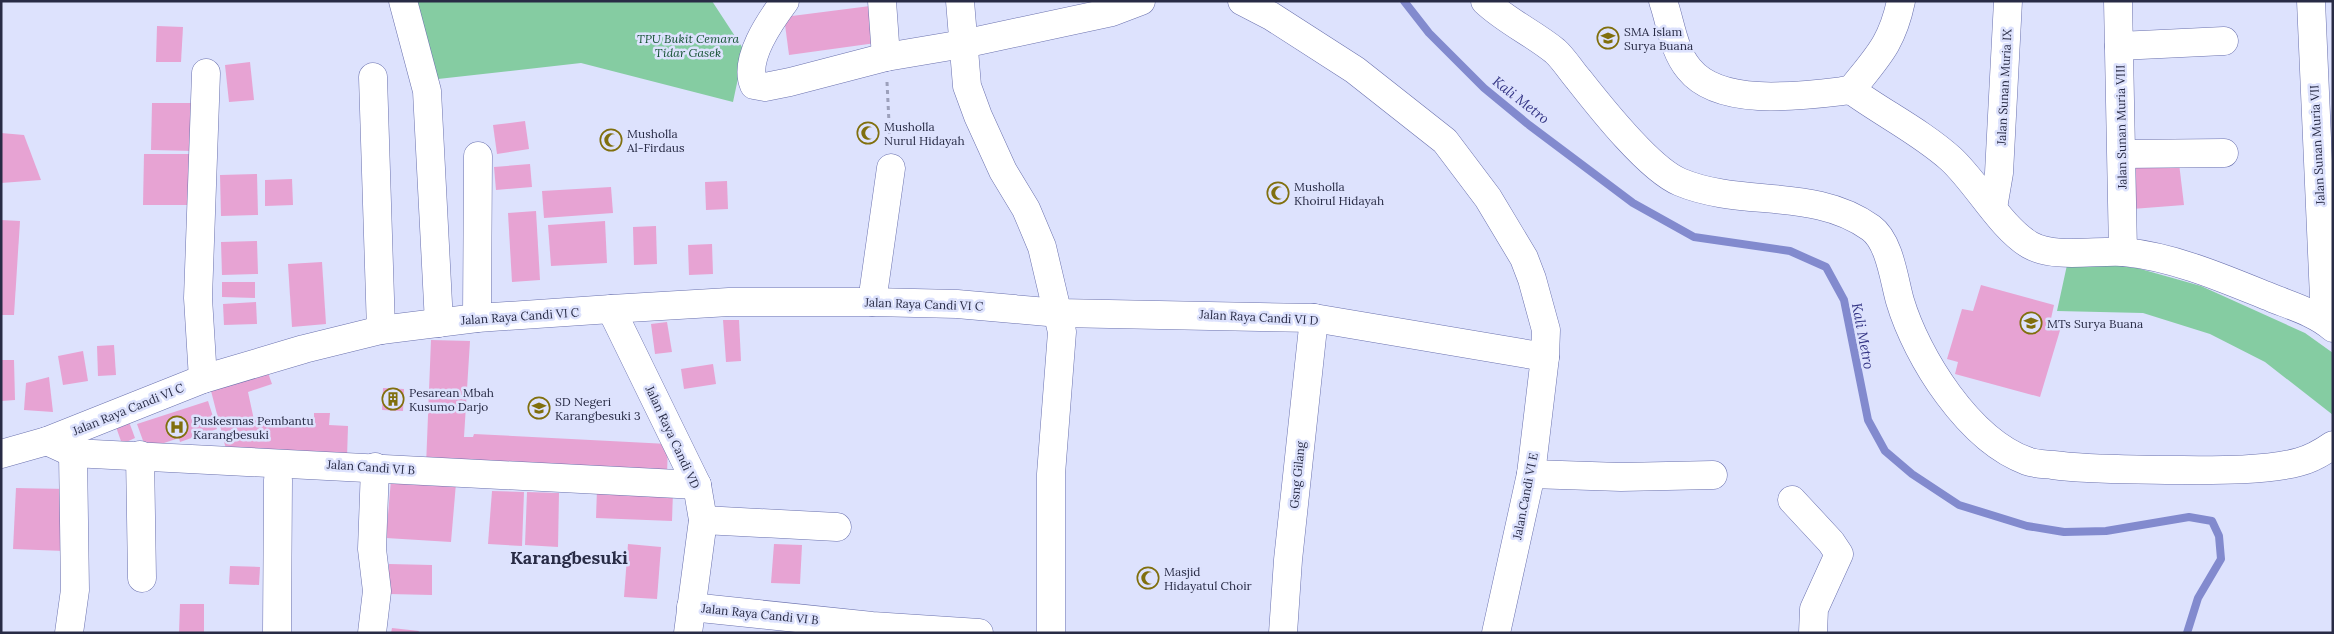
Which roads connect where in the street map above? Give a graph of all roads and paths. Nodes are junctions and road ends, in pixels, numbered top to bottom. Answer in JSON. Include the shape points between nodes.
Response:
{"nodes":[{"id":1,"x":403,"y":1,"type":"edge"},
{"id":2,"x":785,"y":1,"type":"edge"},
{"id":3,"x":882,"y":1,"type":"edge"},
{"id":4,"x":960,"y":1,"type":"edge"},
{"id":5,"x":1141,"y":1,"type":"edge"},
{"id":6,"x":1242,"y":1,"type":"edge"},
{"id":7,"x":1485,"y":1,"type":"edge"},
{"id":8,"x":1663,"y":1,"type":"edge"},
{"id":9,"x":1901,"y":1,"type":"edge"},
{"id":10,"x":2008,"y":1,"type":"edge"},
{"id":11,"x":2118,"y":1,"type":"edge"},
{"id":12,"x":2311,"y":1,"type":"edge"},
{"id":13,"x":2224,"y":41,"type":"dead end"},
{"id":14,"x":963,"y":44,"type":"junction"},
{"id":15,"x":2119,"y":46,"type":"junction"},
{"id":16,"x":886,"y":57,"type":"junction"},
{"id":17,"x":206,"y":73,"type":"dead end"},
{"id":18,"x":373,"y":77,"type":"dead end"},
{"id":19,"x":1852,"y":90,"type":"junction"},
{"id":20,"x":2224,"y":153,"type":"dead end"},
{"id":21,"x":2122,"y":154,"type":"junction"},
{"id":22,"x":478,"y":156,"type":"dead end"},
{"id":23,"x":891,"y":168,"type":"joint"},
{"id":24,"x":1993,"y":208,"type":"junction"},
{"id":25,"x":2123,"y":252,"type":"junction"},
{"id":26,"x":872,"y":302,"type":"junction"},
{"id":27,"x":612,"y":309,"type":"junction"},
{"id":28,"x":1059,"y":313,"type":"junction"},
{"id":29,"x":477,"y":318,"type":"junction"},
{"id":30,"x":1314,"y":318,"type":"junction"},
{"id":31,"x":439,"y":323,"type":"junction"},
{"id":32,"x":2329,"y":324,"type":"edge"},
{"id":33,"x":381,"y":330,"type":"junction"},
{"id":34,"x":1545,"y":357,"type":"junction"},
{"id":35,"x":203,"y":379,"type":"junction"},
{"id":36,"x":47,"y":441,"type":"junction"},
{"id":37,"x":2333,"y":445,"type":"edge"},
{"id":38,"x":73,"y":452,"type":"junction"},
{"id":39,"x":1,"y":454,"type":"edge"},
{"id":40,"x":140,"y":455,"type":"junction"},
{"id":41,"x":375,"y":467,"type":"junction"},
{"id":42,"x":1531,"y":474,"type":"junction"},
{"id":43,"x":1713,"y":475,"type":"dead end"},
{"id":44,"x":278,"y":480,"type":"dead end"},
{"id":45,"x":697,"y":485,"type":"junction"},
{"id":46,"x":1792,"y":500,"type":"dead end"},
{"id":47,"x":704,"y":520,"type":"junction"},
{"id":48,"x":837,"y":527,"type":"dead end"},
{"id":49,"x":142,"y":578,"type":"dead end"},
{"id":50,"x":689,"y":620,"type":"edge"},
{"id":51,"x":851,"y":628,"type":"edge"},
{"id":52,"x":69,"y":633,"type":"edge"},
{"id":53,"x":277,"y":633,"type":"edge"},
{"id":54,"x":372,"y":633,"type":"edge"},
{"id":55,"x":979,"y":633,"type":"edge"},
{"id":56,"x":1050,"y":633,"type":"edge"},
{"id":57,"x":1283,"y":633,"type":"edge"},
{"id":58,"x":1496,"y":633,"type":"edge"},
{"id":59,"x":1813,"y":633,"type":"edge"}],
"edges":[{"from":1,"to":31,"type":"street","via":[[427,91]]},
{"from":2,"to":16,"type":"street","via":[[766,28],[752,65],[754,85],[765,87],[790,82]]},
{"from":3,"to":16,"type":"street"},
{"from":4,"to":14,"type":"street"},
{"from":5,"to":14,"type":"street","via":[[1112,12]]},
{"from":6,"to":34,"type":"street","name":"Jalan.Candi VI E","via":[[1355,70],[1445,141],[1488,198],[1524,258],[1541,306],[1546,330]]},
{"from":7,"to":37,"type":"street","via":[[1557,52],[1635,146],[1657,168],[1678,182],[1716,194],[1814,203],[1848,213],[1874,230],[1891,261],[1914,341],[1939,380],[1964,413],[1995,444],[2027,461],[2079,469],[2205,470],[2301,462]]},
{"from":8,"to":19,"type":"street","via":[[1680,54],[1690,70],[1719,90],[1800,96]]},
{"from":9,"to":19,"type":"street","via":[[1886,47]]},
{"from":10,"to":24,"type":"street","name":"Jalan Sunan Muria IX","via":[[1999,173]]},
{"from":11,"to":15,"type":"street","name":"Jalan Sunan Muria VIII"},
{"from":12,"to":32,"type":"street","name":"Jalan Sunan Muria VII","via":[[2324,288]]},
{"from":13,"to":15,"type":"street"},
{"from":14,"to":16,"type":"street"},
{"from":14,"to":28,"type":"street","via":[[967,86],[1003,171],[1026,209],[1042,247]]},
{"from":15,"to":21,"type":"street","name":"Jalan Sunan Muria VIII"},
{"from":16,"to":23,"type":"path"},
{"from":17,"to":35,"type":"street","via":[[198,298]]},
{"from":18,"to":33,"type":"street"},
{"from":19,"to":24,"type":"street","via":[[1946,155]]},
{"from":20,"to":21,"type":"street"},
{"from":21,"to":25,"type":"street","name":"Jalan Sunan Muria VIII"},
{"from":22,"to":29,"type":"street"},
{"from":23,"to":26,"type":"street"},
{"from":24,"to":25,"type":"street","via":[[2031,246],[2053,251]]},
{"from":25,"to":32,"type":"street","via":[[2150,256],[2218,276]]},
{"from":26,"to":27,"type":"street","name":"Jalan Raya Candi VI C","via":[[729,302]]},
{"from":26,"to":28,"type":"street","name":"Jalan Raya Candi VI C","via":[[957,304]]},
{"from":27,"to":29,"type":"street","name":"Jalan Raya Candi VI C"},
{"from":27,"to":45,"type":"street","name":"Jalan Raya Candi VD"},
{"from":28,"to":30,"type":"street","name":"Jalan Raya Candi VI D"},
{"from":28,"to":56,"type":"street","via":[[1062,332],[1051,474]]},
{"from":29,"to":31,"type":"street","name":"Jalan Raya Candi VI C"},
{"from":30,"to":34,"type":"street","name":"Jalan Raya Candi VI D"},
{"from":30,"to":57,"type":"street","name":"Gsng Gilang"},
{"from":31,"to":33,"type":"street","name":"Jalan Raya Candi VI C"},
{"from":33,"to":35,"type":"street","name":"Jalan Raya Candi VI C"},
{"from":34,"to":42,"type":"street","name":"Jalan.Candi VI E"},
{"from":35,"to":36,"type":"street","name":"Jalan Raya Candi VI C"},
{"from":36,"to":38,"type":"street","name":"Jalan Candi VI B"},
{"from":36,"to":39,"type":"street","name":"Jalan Raya Candi VI C"},
{"from":38,"to":40,"type":"street","name":"Jalan Candi VI B"},
{"from":38,"to":52,"type":"street","via":[[75,590]]},
{"from":40,"to":41,"type":"street","name":"Jalan Candi VI B"},
{"from":40,"to":49,"type":"street"},
{"from":41,"to":45,"type":"street","name":"Jalan Candi VI B"},
{"from":41,"to":54,"type":"street","via":[[372,549],[377,591]]},
{"from":42,"to":43,"type":"street","via":[[1621,477]]},
{"from":42,"to":58,"type":"street","name":"Jalan.Candi VI E"},
{"from":44,"to":53,"type":"street"},
{"from":45,"to":47,"type":"street","name":"Jalan Raya Candi VD"},
{"from":46,"to":59,"type":"street","via":[[1839,554],[1814,609]]},
{"from":47,"to":48,"type":"street"},
{"from":47,"to":50,"type":"street","name":"Jalan Raya Candi VD"},
{"from":50,"to":51,"type":"street","name":"Jalan Raya Candi VI B"},
{"from":51,"to":55,"type":"street","name":"Jalan Raya Candi VI B"}]}
